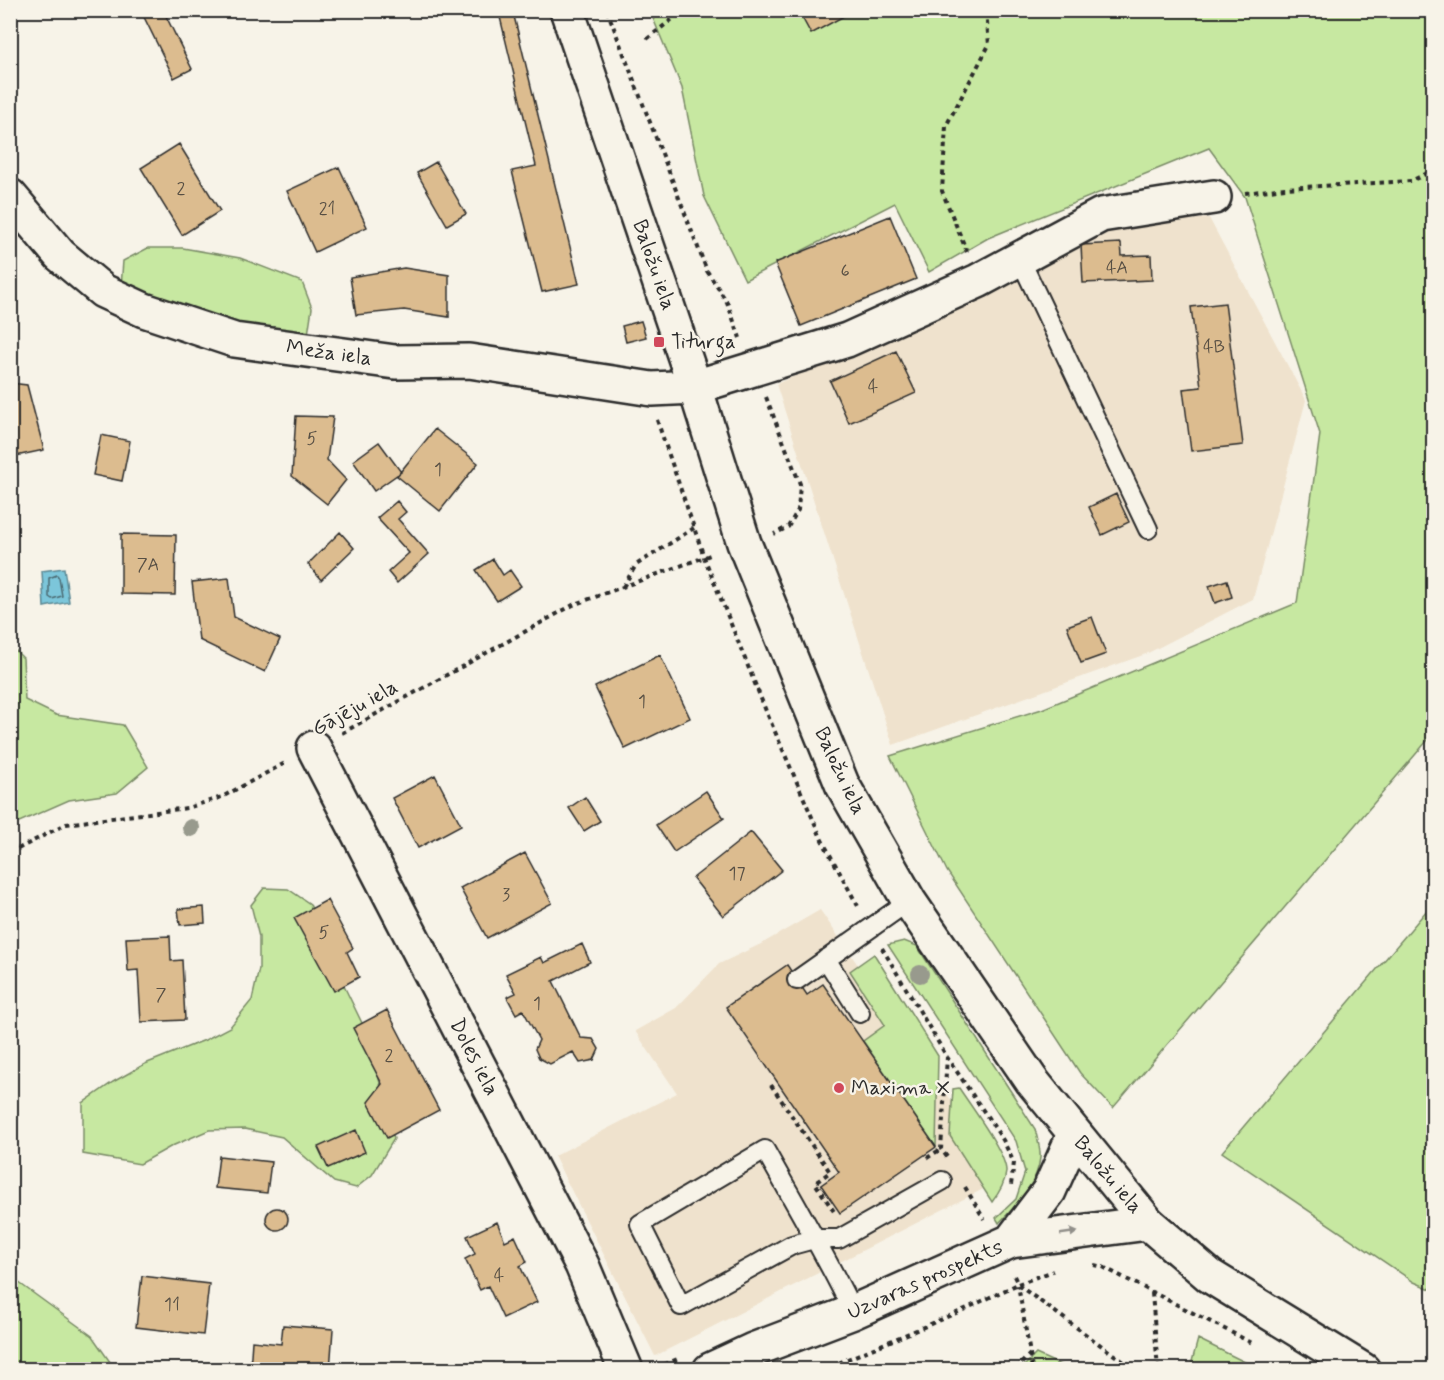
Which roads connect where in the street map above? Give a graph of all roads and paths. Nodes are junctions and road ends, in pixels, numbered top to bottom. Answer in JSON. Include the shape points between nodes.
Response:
{"nodes":[{"id":1,"x":567,"y":10,"type":"edge"},
{"id":2,"x":607,"y":10,"type":"edge"},
{"id":3,"x":684,"y":10,"type":"edge"},
{"id":4,"x":986,"y":10,"type":"edge"},
{"id":5,"x":648,"y":39,"type":"dead end"},
{"id":6,"x":1434,"y":170,"type":"edge"},
{"id":7,"x":10,"y":196,"type":"edge"},
{"id":8,"x":1214,"y":197,"type":"joint"},
{"id":9,"x":1020,"y":259,"type":"junction"},
{"id":10,"x":978,"y":281,"type":"junction"},
{"id":11,"x":754,"y":370,"type":"junction"},
{"id":12,"x":695,"y":387,"type":"junction"},
{"id":13,"x":694,"y":527,"type":"dead end"},
{"id":14,"x":1148,"y":529,"type":"dead end"},
{"id":15,"x":744,"y":543,"type":"junction"},
{"id":16,"x":704,"y":557,"type":"dead end"},
{"id":17,"x":623,"y":588,"type":"junction"},
{"id":18,"x":314,"y":748,"type":"junction"},
{"id":19,"x":10,"y":853,"type":"edge"},
{"id":20,"x":909,"y":902,"type":"junction"},
{"id":21,"x":826,"y":959,"type":"junction"},
{"id":22,"x":797,"y":980,"type":"dead end"},
{"id":23,"x":860,"y":1013,"type":"dead end"},
{"id":24,"x":947,"y":1057,"type":"dead end"},
{"id":25,"x":771,"y":1085,"type":"dead end"},
{"id":26,"x":1074,"y":1135,"type":"junction"},
{"id":27,"x":941,"y":1149,"type":"junction"},
{"id":28,"x":922,"y":1161,"type":"dead end"},
{"id":29,"x":952,"y":1165,"type":"dead end"},
{"id":30,"x":942,"y":1181,"type":"dead end"},
{"id":31,"x":963,"y":1183,"type":"dead end"},
{"id":32,"x":839,"y":1218,"type":"dead end"},
{"id":33,"x":1148,"y":1223,"type":"junction"},
{"id":34,"x":814,"y":1239,"type":"junction"},
{"id":35,"x":1006,"y":1244,"type":"junction"},
{"id":36,"x":1087,"y":1263,"type":"dead end"},
{"id":37,"x":1058,"y":1269,"type":"dead end"},
{"id":38,"x":1018,"y":1284,"type":"junction"},
{"id":39,"x":1152,"y":1293,"type":"junction"},
{"id":40,"x":853,"y":1312,"type":"junction"},
{"id":41,"x":1262,"y":1348,"type":"dead end"},
{"id":42,"x":1030,"y":1354,"type":"junction"},
{"id":43,"x":626,"y":1370,"type":"edge"},
{"id":44,"x":710,"y":1370,"type":"edge"},
{"id":45,"x":822,"y":1370,"type":"edge"},
{"id":46,"x":1014,"y":1370,"type":"edge"},
{"id":47,"x":1032,"y":1370,"type":"edge"},
{"id":48,"x":1135,"y":1370,"type":"edge"},
{"id":49,"x":1158,"y":1370,"type":"edge"},
{"id":50,"x":1363,"y":1370,"type":"edge"}],
"edges":[{"from":1,"to":12,"type":"street","name":"Baložu iela"},
{"from":2,"to":11,"type":"path","via":[[707,271],[727,302]]},
{"from":3,"to":5,"type":"path"},
{"from":4,"to":10,"type":"path","via":[[989,45],[946,126],[942,192]]},
{"from":6,"to":8,"type":"path","via":[[1411,181],[1285,188]]},
{"from":7,"to":12,"type":"street","name":"Meža iela","via":[[60,255],[103,291],[144,310],[234,340],[394,362],[469,361],[652,388]]},
{"from":8,"to":9,"type":"street","name":"Meža iela","via":[[1101,215]]},
{"from":9,"to":10,"type":"street","name":"Meža iela"},
{"from":9,"to":14,"type":"lane"},
{"from":10,"to":11,"type":"street","name":"Meža iela","via":[[847,340]]},
{"from":11,"to":12,"type":"street","name":"Meža iela"},
{"from":11,"to":15,"type":"path","via":[[800,484],[799,502],[788,527]]},
{"from":12,"to":15,"type":"street","name":"Baložu iela"},
{"from":13,"to":17,"type":"path","via":[[636,566]]},
{"from":15,"to":20,"type":"street","name":"Baložu iela","via":[[842,784]]},
{"from":16,"to":17,"type":"path","name":"Gājēju iela"},
{"from":17,"to":18,"type":"path","name":"Gājēju iela","via":[[573,605]]},
{"from":18,"to":19,"type":"path","name":"Gājēju iela","via":[[222,797],[187,808],[66,824]]},
{"from":18,"to":43,"type":"street","name":"Doles iela","via":[[582,1265]]},
{"from":20,"to":21,"type":"lane"},
{"from":20,"to":26,"type":"street","name":"Baložu iela","via":[[1032,1082]]},
{"from":21,"to":22,"type":"lane"},
{"from":21,"to":23,"type":"lane"},
{"from":24,"to":27,"type":"path"},
{"from":25,"to":32,"type":"path","via":[[830,1172],[815,1183]]},
{"from":26,"to":33,"type":"street","name":"Baložu iela"},
{"from":26,"to":35,"type":"street","via":[[1049,1191]]},
{"from":27,"to":28,"type":"path"},
{"from":27,"to":29,"type":"path"},
{"from":30,"to":34,"type":"lane","via":[[839,1239]]},
{"from":31,"to":35,"type":"path"},
{"from":35,"to":33,"type":"street","name":"Uzvaras prospekts","one_way":true},
{"from":33,"to":50,"type":"street","name":"Baložu iela","via":[[1210,1276]]},
{"from":34,"to":34,"type":"lane","via":[[765,1150],[640,1224],[681,1306],[792,1245]]},
{"from":34,"to":40,"type":"lane"},
{"from":35,"to":38,"type":"path"},
{"from":35,"to":40,"type":"street","name":"Uzvaras prospekts"},
{"from":36,"to":39,"type":"path","via":[[1104,1267]]},
{"from":37,"to":38,"type":"path"},
{"from":38,"to":42,"type":"path"},
{"from":38,"to":45,"type":"path"},
{"from":38,"to":48,"type":"path"},
{"from":39,"to":41,"type":"path"},
{"from":39,"to":49,"type":"path"},
{"from":40,"to":44,"type":"street","name":"Uzvaras prospekts"},
{"from":42,"to":46,"type":"path"},
{"from":42,"to":47,"type":"path"}]}
